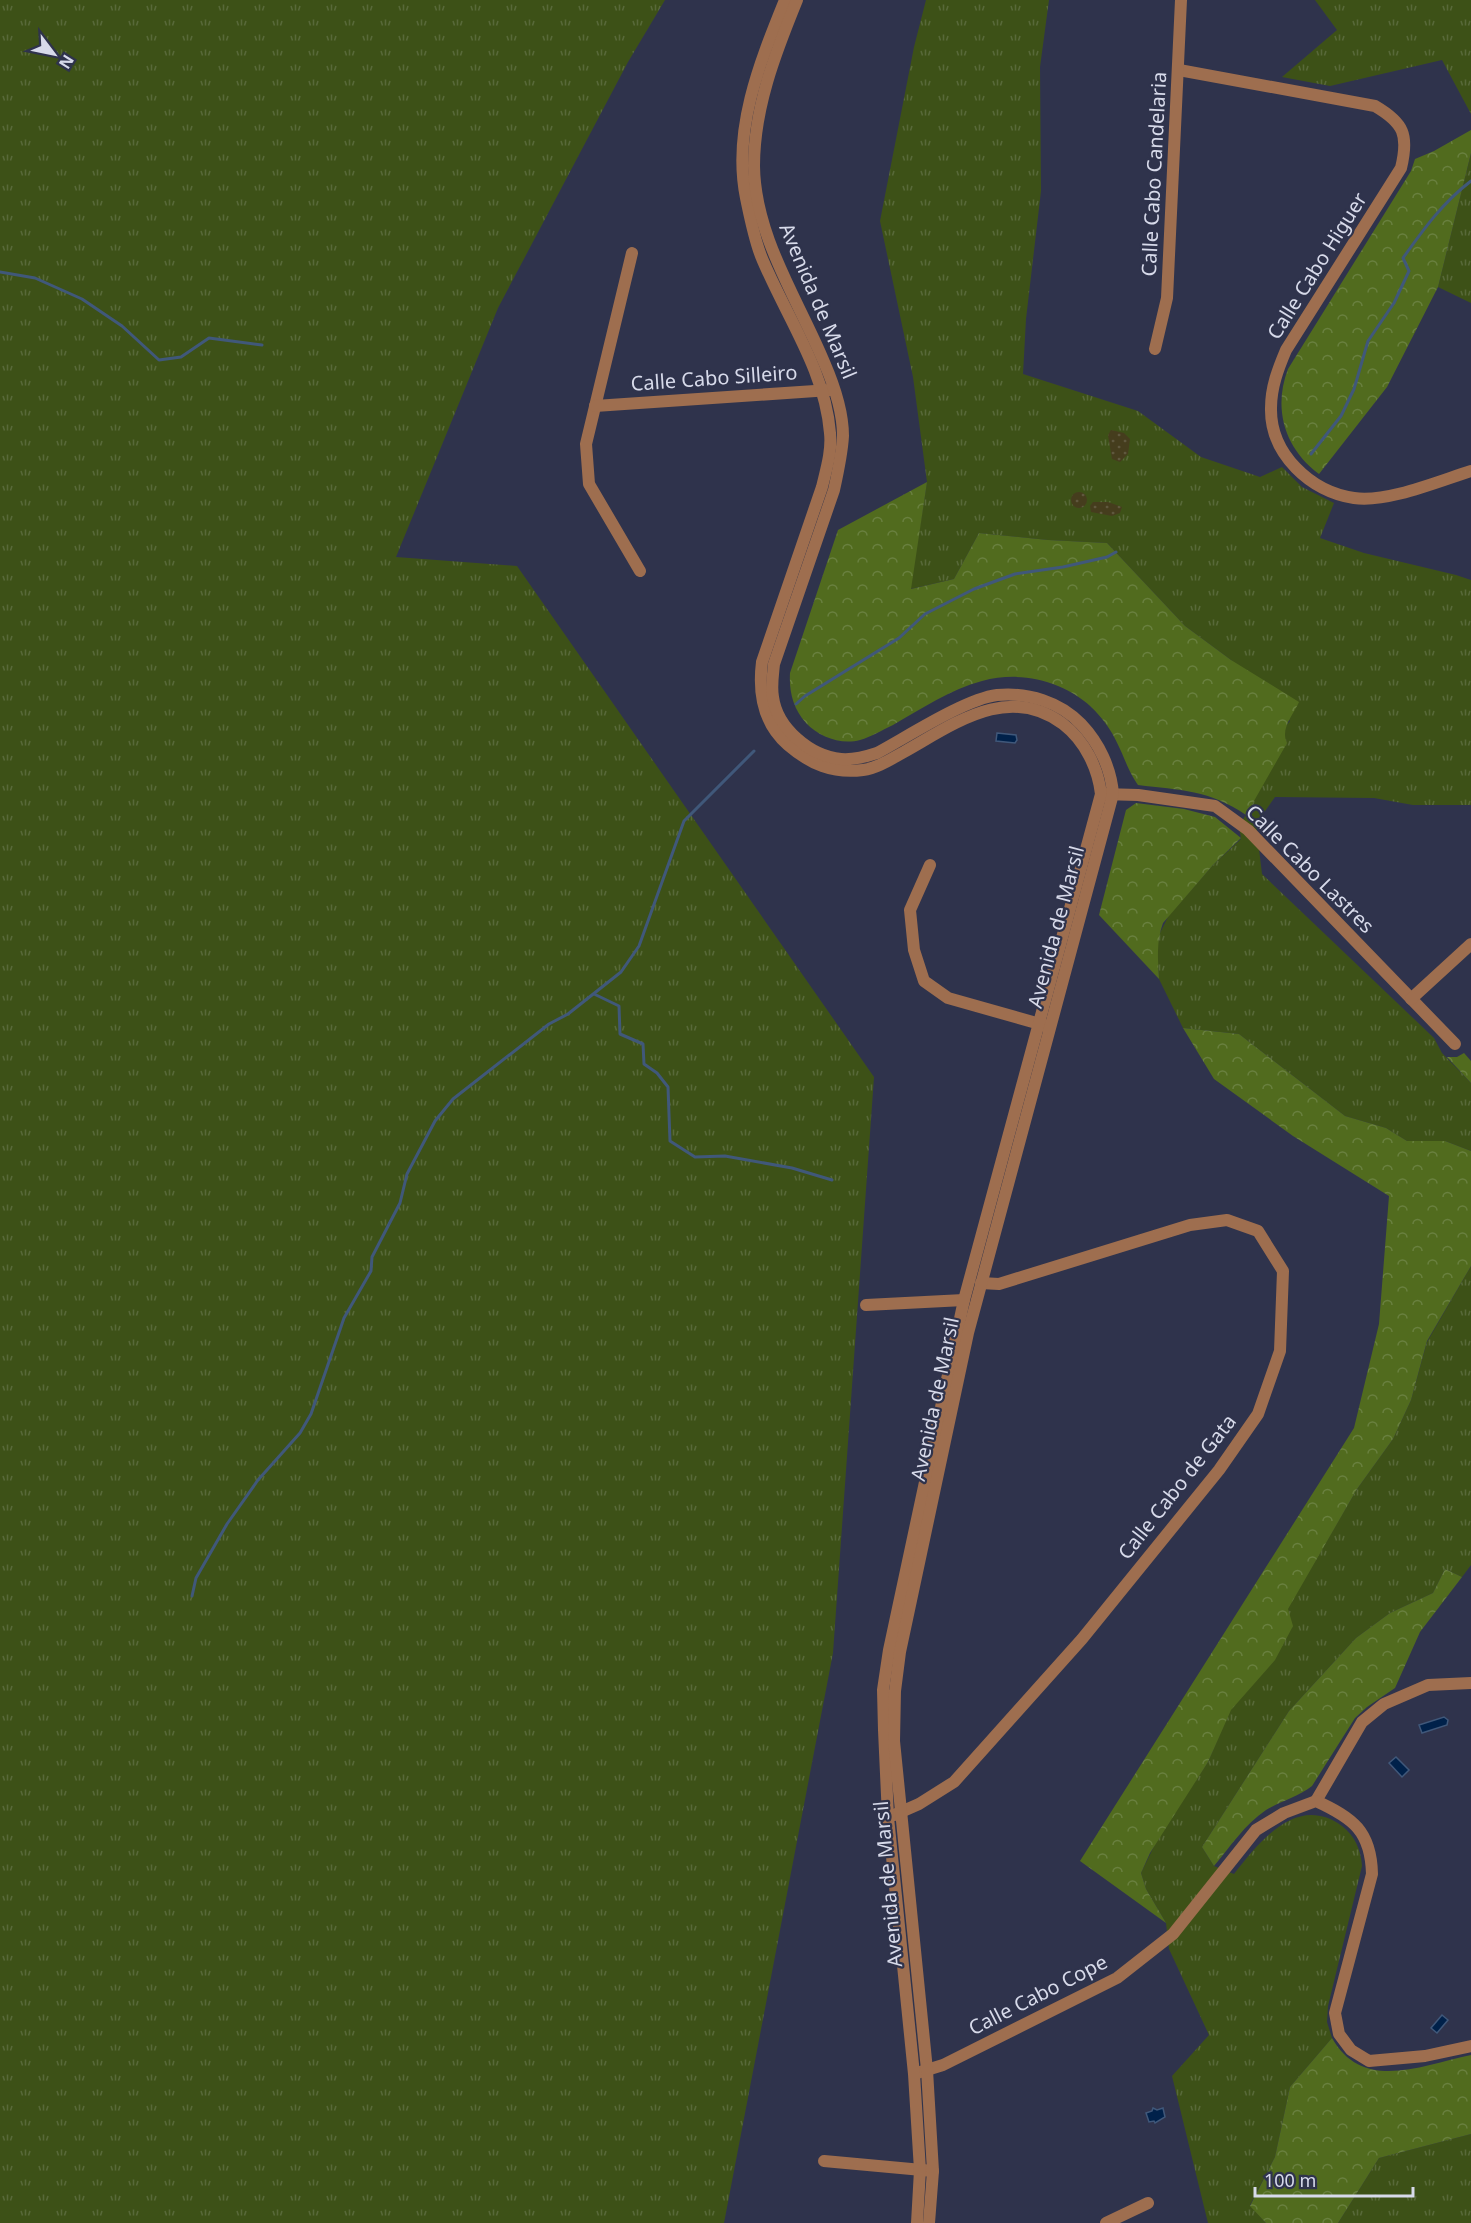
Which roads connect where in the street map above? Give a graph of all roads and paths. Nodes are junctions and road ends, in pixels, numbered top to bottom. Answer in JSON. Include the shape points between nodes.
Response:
{"nodes":[{"id":1,"x":785,"y":0,"type":"edge"},
{"id":2,"x":797,"y":0,"type":"edge"},
{"id":3,"x":1181,"y":0,"type":"edge"},
{"id":4,"x":1179,"y":70,"type":"junction"},
{"id":5,"x":632,"y":253,"type":"dead end"},
{"id":6,"x":1155,"y":349,"type":"dead end"},
{"id":7,"x":829,"y":390,"type":"junction"},
{"id":8,"x":595,"y":406,"type":"junction"},
{"id":9,"x":1471,"y":471,"type":"edge"},
{"id":10,"x":640,"y":571,"type":"dead end"},
{"id":11,"x":1107,"y":794,"type":"junction"},
{"id":12,"x":930,"y":865,"type":"dead end"},
{"id":13,"x":1471,"y":944,"type":"edge"},
{"id":14,"x":1411,"y":999,"type":"junction"},
{"id":15,"x":1043,"y":1025,"type":"junction"},
{"id":16,"x":1455,"y":1044,"type":"dead end"},
{"id":17,"x":981,"y":1283,"type":"junction"},
{"id":18,"x":964,"y":1300,"type":"junction"},
{"id":19,"x":866,"y":1305,"type":"dead end"},
{"id":20,"x":1471,"y":1683,"type":"edge"},
{"id":21,"x":1316,"y":1801,"type":"junction"},
{"id":22,"x":894,"y":1815,"type":"junction"},
{"id":23,"x":1471,"y":2046,"type":"edge"},
{"id":24,"x":927,"y":2070,"type":"junction"},
{"id":25,"x":914,"y":2074,"type":"junction"},
{"id":26,"x":824,"y":2161,"type":"dead end"},
{"id":27,"x":927,"y":2170,"type":"junction"},
{"id":28,"x":1148,"y":2203,"type":"dead end"},
{"id":29,"x":916,"y":2223,"type":"edge"},
{"id":30,"x":929,"y":2223,"type":"edge"},
{"id":31,"x":1106,"y":2223,"type":"edge"}],
"edges":[{"from":1,"to":7,"type":"street","name":"Avenida de Marsil","via":[[749,100],[743,168],[746,196],[761,255]]},
{"from":2,"to":7,"type":"street","name":"Avenida de Marsil","via":[[761,102],[754,167],[772,251],[819,348]]},
{"from":3,"to":4,"type":"street","name":"Calle Cabo Candelaria"},
{"from":4,"to":6,"type":"street","name":"Calle Cabo Candelaria","via":[[1167,298]]},
{"from":4,"to":9,"type":"street","name":"Calle Cabo Higuer","via":[[1375,106],[1393,117],[1403,134],[1401,168],[1286,350],[1274,377],[1270,410],[1288,461],[1328,491],[1355,498],[1382,498]]},
{"from":5,"to":8,"type":"street"},
{"from":7,"to":8,"type":"street","name":"Calle Cabo Silleiro"},
{"from":7,"to":11,"type":"street","name":"Avenida de Marsil","via":[[831,435],[822,487],[762,662],[762,702],[774,729],[808,761],[825,768],[865,770],[971,715],[997,707],[1038,711],[1062,723],[1082,743]]},
{"from":8,"to":10,"type":"street","via":[[586,444],[589,484]]},
{"from":11,"to":14,"type":"street","name":"Calle Cabo Lastres","via":[[1215,806],[1248,830]]},
{"from":11,"to":15,"type":"street","name":"Avenida de Marsil"},
{"from":12,"to":15,"type":"street","via":[[910,910],[914,950],[924,981],[948,998]]},
{"from":13,"to":14,"type":"street"},
{"from":14,"to":16,"type":"street","name":"Calle Cabo Lastres"},
{"from":15,"to":17,"type":"street","name":"Avenida de Marsil"},
{"from":15,"to":18,"type":"street","name":"Avenida de Marsil"},
{"from":17,"to":22,"type":"street","name":"Avenida de Marsil","via":[[900,1652]]},
{"from":17,"to":22,"type":"street","name":"Calle Cabo de Gata","via":[[999,1284],[1190,1225],[1227,1220],[1257,1232],[1283,1271],[1280,1351],[1258,1414],[1219,1470],[1082,1639],[954,1782]]},
{"from":18,"to":19,"type":"street"},
{"from":18,"to":22,"type":"street","name":"Avenida de Marsil","via":[[883,1690]]},
{"from":20,"to":21,"type":"street","via":[[1428,1685],[1384,1704],[1362,1722]]},
{"from":21,"to":23,"type":"street","via":[[1359,1828],[1372,1861],[1372,1874],[1335,2013],[1340,2034],[1351,2050],[1369,2061],[1425,2056]]},
{"from":21,"to":24,"type":"street","name":"Calle Cabo Cope","via":[[1284,1813],[1256,1830],[1173,1934],[1117,1978]]},
{"from":22,"to":24,"type":"street","name":"Avenida de Marsil"},
{"from":22,"to":25,"type":"street","name":"Avenida de Marsil"},
{"from":24,"to":25,"type":"street","name":"Calle Cabo Cope"},
{"from":24,"to":27,"type":"street","name":"Avenida de Marsil"},
{"from":25,"to":27,"type":"street","name":"Avenida de Marsil"},
{"from":26,"to":27,"type":"street"},
{"from":27,"to":29,"type":"street","name":"Avenida de Marsil"},
{"from":27,"to":30,"type":"street","name":"Avenida de Marsil"},
{"from":28,"to":31,"type":"street"}]}
